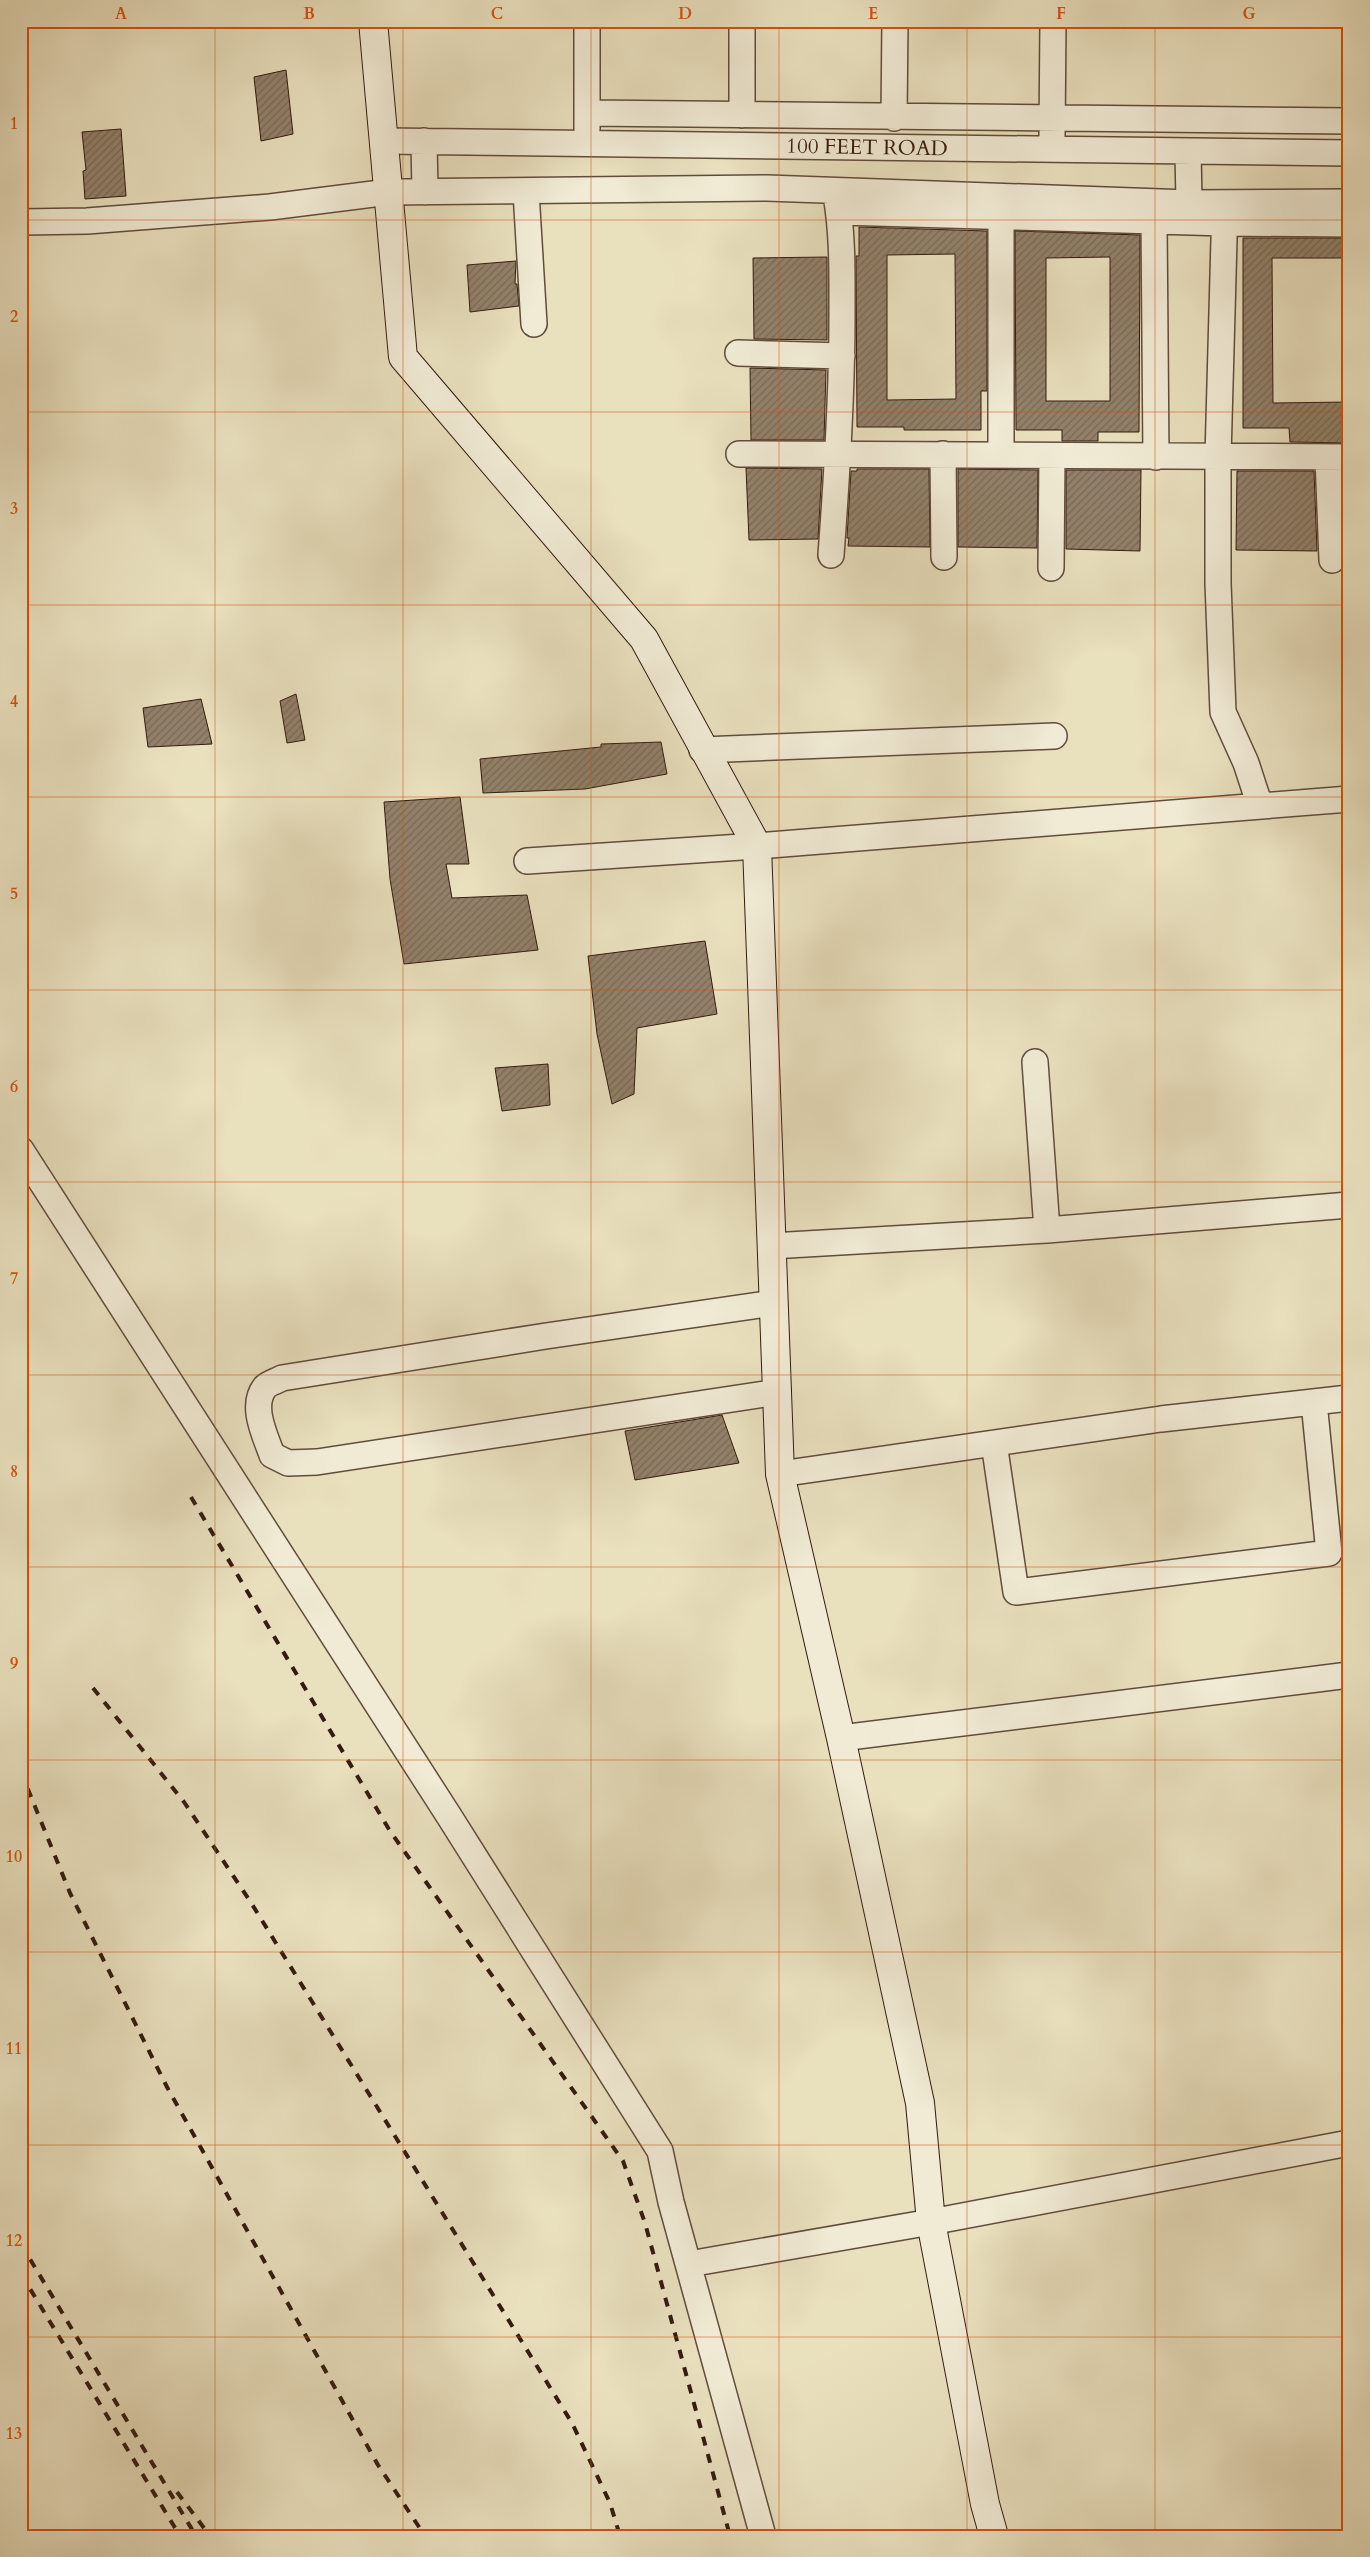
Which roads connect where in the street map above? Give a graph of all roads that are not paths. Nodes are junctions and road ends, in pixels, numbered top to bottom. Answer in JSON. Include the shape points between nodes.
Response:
{"nodes":[{"id":1,"x":373,"y":21,"type":"edge"},
{"id":2,"x":587,"y":21,"type":"edge"},
{"id":3,"x":742,"y":21,"type":"edge"},
{"id":4,"x":895,"y":21,"type":"edge"},
{"id":5,"x":1053,"y":21,"type":"edge"},
{"id":6,"x":587,"y":112,"type":"junction"},
{"id":7,"x":742,"y":115,"type":"junction"},
{"id":8,"x":894,"y":118,"type":"junction"},
{"id":9,"x":1052,"y":119,"type":"junction"},
{"id":10,"x":1349,"y":121,"type":"edge"},
{"id":11,"x":424,"y":140,"type":"junction"},
{"id":12,"x":384,"y":141,"type":"junction"},
{"id":13,"x":586,"y":143,"type":"junction"},
{"id":14,"x":1052,"y":149,"type":"junction"},
{"id":15,"x":1188,"y":151,"type":"junction"},
{"id":16,"x":1349,"y":153,"type":"edge"},
{"id":17,"x":389,"y":192,"type":"junction"},
{"id":18,"x":425,"y":192,"type":"junction"},
{"id":19,"x":526,"y":192,"type":"junction"},
{"id":20,"x":837,"y":201,"type":"junction"},
{"id":21,"x":1349,"y":202,"type":"edge"},
{"id":22,"x":1189,"y":203,"type":"junction"},
{"id":23,"x":1001,"y":205,"type":"junction"},
{"id":24,"x":1150,"y":211,"type":"junction"},
{"id":25,"x":1225,"y":213,"type":"junction"},
{"id":26,"x":21,"y":222,"type":"edge"},
{"id":27,"x":1349,"y":224,"type":"edge"},
{"id":28,"x":534,"y":324,"type":"dead end"},
{"id":29,"x":738,"y":353,"type":"dead end"},
{"id":30,"x":842,"y":356,"type":"junction"},
{"id":31,"x":838,"y":452,"type":"junction"},
{"id":32,"x":739,"y":454,"type":"dead end"},
{"id":33,"x":944,"y":454,"type":"junction"},
{"id":34,"x":1001,"y":455,"type":"junction"},
{"id":35,"x":1052,"y":456,"type":"junction"},
{"id":36,"x":1156,"y":457,"type":"junction"},
{"id":37,"x":1218,"y":457,"type":"junction"},
{"id":38,"x":1339,"y":457,"type":"edge"},
{"id":39,"x":831,"y":555,"type":"dead end"},
{"id":40,"x":944,"y":558,"type":"dead end"},
{"id":41,"x":1332,"y":560,"type":"dead end"},
{"id":42,"x":1050,"y":568,"type":"dead end"},
{"id":43,"x":1054,"y":736,"type":"dead end"},
{"id":44,"x":702,"y":750,"type":"junction"},
{"id":45,"x":1349,"y":799,"type":"edge"},
{"id":46,"x":1260,"y":806,"type":"junction"},
{"id":47,"x":757,"y":846,"type":"junction"},
{"id":48,"x":527,"y":862,"type":"dead end"},
{"id":49,"x":1035,"y":1062,"type":"dead end"},
{"id":50,"x":21,"y":1150,"type":"edge"},
{"id":51,"x":1349,"y":1205,"type":"edge"},
{"id":52,"x":1047,"y":1230,"type":"junction"},
{"id":53,"x":771,"y":1246,"type":"junction"},
{"id":54,"x":774,"y":1303,"type":"junction"},
{"id":55,"x":778,"y":1392,"type":"junction"},
{"id":56,"x":1349,"y":1398,"type":"edge"},
{"id":57,"x":1314,"y":1402,"type":"junction"},
{"id":58,"x":994,"y":1443,"type":"junction"},
{"id":59,"x":780,"y":1474,"type":"junction"},
{"id":60,"x":1349,"y":1675,"type":"edge"},
{"id":61,"x":841,"y":1738,"type":"junction"},
{"id":62,"x":1349,"y":2143,"type":"edge"},
{"id":63,"x":930,"y":2222,"type":"junction"},
{"id":64,"x":688,"y":2264,"type":"junction"},
{"id":65,"x":763,"y":2536,"type":"edge"},
{"id":66,"x":994,"y":2536,"type":"edge"}],
"edges":[{"from":1,"to":12,"type":"street"},
{"from":2,"to":6,"type":"street"},
{"from":3,"to":7,"type":"street"},
{"from":4,"to":8,"type":"street"},
{"from":5,"to":9,"type":"street"},
{"from":6,"to":7,"type":"street"},
{"from":6,"to":13,"type":"street"},
{"from":7,"to":8,"type":"street"},
{"from":8,"to":9,"type":"street"},
{"from":9,"to":10,"type":"street"},
{"from":9,"to":14,"type":"street"},
{"from":11,"to":12,"type":"street","name":"100 FEET ROAD"},
{"from":11,"to":13,"type":"street","name":"100 FEET ROAD"},
{"from":11,"to":18,"type":"street"},
{"from":12,"to":17,"type":"street"},
{"from":13,"to":14,"type":"street","name":"100 FEET ROAD"},
{"from":14,"to":15,"type":"street","name":"100 FEET ROAD"},
{"from":15,"to":16,"type":"street","name":"100 FEET ROAD"},
{"from":15,"to":22,"type":"street"},
{"from":17,"to":18,"type":"street"},
{"from":17,"to":26,"type":"street","via":[[270,207],[87,221]]},
{"from":17,"to":44,"type":"street","via":[[403,358],[644,639]]},
{"from":18,"to":19,"type":"street"},
{"from":19,"to":20,"type":"street","via":[[767,188]]},
{"from":19,"to":28,"type":"street"},
{"from":20,"to":23,"type":"street"},
{"from":20,"to":30,"type":"street"},
{"from":21,"to":25,"type":"street"},
{"from":22,"to":24,"type":"street"},
{"from":22,"to":25,"type":"street"},
{"from":23,"to":24,"type":"street"},
{"from":23,"to":34,"type":"street"},
{"from":24,"to":25,"type":"street"},
{"from":24,"to":36,"type":"street"},
{"from":25,"to":27,"type":"street"},
{"from":25,"to":37,"type":"street"},
{"from":29,"to":30,"type":"street"},
{"from":30,"to":31,"type":"street"},
{"from":31,"to":32,"type":"street"},
{"from":31,"to":33,"type":"street"},
{"from":31,"to":39,"type":"street"},
{"from":33,"to":34,"type":"street"},
{"from":33,"to":40,"type":"street"},
{"from":34,"to":35,"type":"street"},
{"from":35,"to":36,"type":"street"},
{"from":35,"to":42,"type":"street"},
{"from":36,"to":37,"type":"street"},
{"from":37,"to":38,"type":"street"},
{"from":37,"to":46,"type":"street","via":[[1223,712],[1246,763]]},
{"from":38,"to":41,"type":"street"},
{"from":43,"to":44,"type":"street"},
{"from":44,"to":47,"type":"street"},
{"from":45,"to":46,"type":"street"},
{"from":46,"to":47,"type":"street"},
{"from":47,"to":48,"type":"street"},
{"from":47,"to":53,"type":"street"},
{"from":49,"to":52,"type":"street"},
{"from":50,"to":64,"type":"street","via":[[660,2151]]},
{"from":51,"to":52,"type":"street"},
{"from":52,"to":53,"type":"street"},
{"from":53,"to":54,"type":"street"},
{"from":54,"to":55,"type":"street"},
{"from":54,"to":55,"type":"street","via":[[282,1378],[266,1386],[257,1401],[272,1455],[288,1463],[317,1462]]},
{"from":55,"to":59,"type":"street"},
{"from":56,"to":57,"type":"street"},
{"from":57,"to":58,"type":"street","via":[[1161,1419]]},
{"from":57,"to":58,"type":"street","via":[[1329,1553],[1016,1592]]},
{"from":58,"to":59,"type":"street"},
{"from":59,"to":61,"type":"street"},
{"from":60,"to":61,"type":"street"},
{"from":61,"to":63,"type":"street","via":[[920,2103]]},
{"from":62,"to":63,"type":"street"},
{"from":63,"to":64,"type":"street"},
{"from":63,"to":66,"type":"street"},
{"from":64,"to":65,"type":"street"}]}
